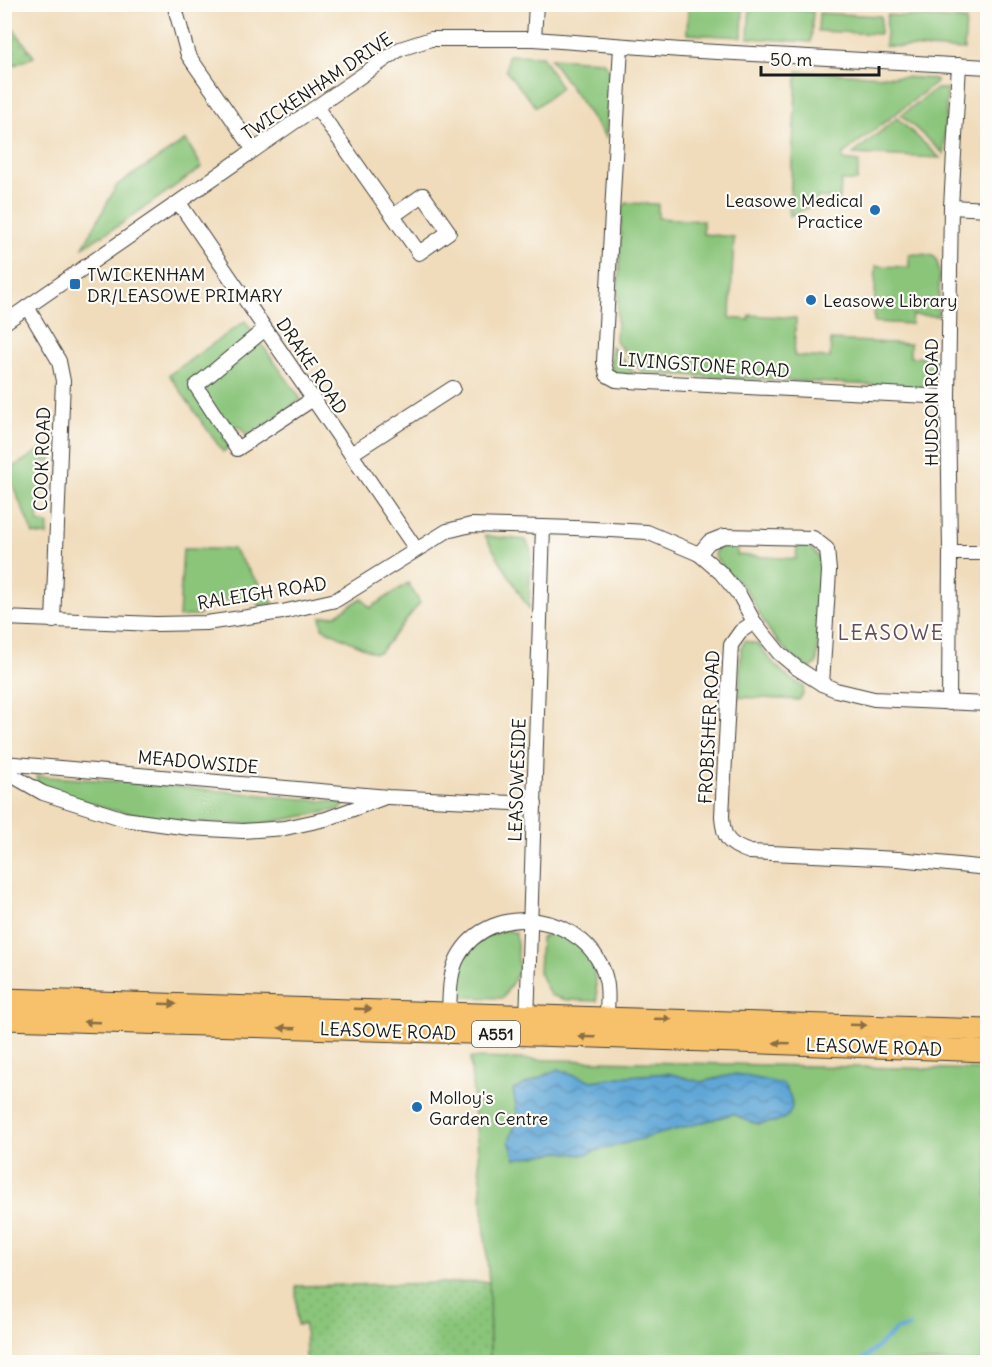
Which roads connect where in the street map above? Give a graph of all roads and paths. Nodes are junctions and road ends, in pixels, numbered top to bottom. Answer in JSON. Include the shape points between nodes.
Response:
{"nodes":[{"id":1,"x":174,"y":4,"type":"edge"},
{"id":2,"x":536,"y":4,"type":"edge"},
{"id":3,"x":534,"y":39,"type":"junction"},
{"id":4,"x":621,"y":46,"type":"junction"},
{"id":5,"x":959,"y":65,"type":"junction"},
{"id":6,"x":987,"y":67,"type":"edge"},
{"id":7,"x":317,"y":108,"type":"junction"},
{"id":8,"x":254,"y":150,"type":"junction"},
{"id":9,"x":179,"y":203,"type":"junction"},
{"id":10,"x":951,"y":207,"type":"junction"},
{"id":11,"x":987,"y":209,"type":"edge"},
{"id":12,"x":393,"y":216,"type":"dead end"},
{"id":13,"x":27,"y":307,"type":"junction"},
{"id":14,"x":4,"y":322,"type":"edge"},
{"id":15,"x":265,"y":329,"type":"junction"},
{"id":16,"x":453,"y":388,"type":"dead end"},
{"id":17,"x":948,"y":397,"type":"junction"},
{"id":18,"x":313,"y":399,"type":"junction"},
{"id":19,"x":351,"y":454,"type":"junction"},
{"id":20,"x":543,"y":527,"type":"junction"},
{"id":21,"x":416,"y":549,"type":"junction"},
{"id":22,"x":950,"y":553,"type":"junction"},
{"id":23,"x":987,"y":553,"type":"edge"},
{"id":24,"x":699,"y":554,"type":"junction"},
{"id":25,"x":4,"y":618,"type":"edge"},
{"id":26,"x":53,"y":621,"type":"junction"},
{"id":27,"x":754,"y":622,"type":"junction"},
{"id":28,"x":822,"y":684,"type":"junction"},
{"id":29,"x":949,"y":703,"type":"junction"},
{"id":30,"x":987,"y":704,"type":"edge"},
{"id":31,"x":4,"y":762,"type":"edge"},
{"id":32,"x":4,"y":771,"type":"edge"},
{"id":33,"x":388,"y":797,"type":"junction"},
{"id":34,"x":535,"y":804,"type":"junction"},
{"id":35,"x":987,"y":868,"type":"edge"},
{"id":36,"x":531,"y":919,"type":"junction"},
{"id":37,"x":4,"y":999,"type":"edge"},
{"id":38,"x":449,"y":1012,"type":"junction"},
{"id":39,"x":607,"y":1017,"type":"junction"},
{"id":40,"x":4,"y":1019,"type":"edge"},
{"id":41,"x":527,"y":1025,"type":"junction"},
{"id":42,"x":987,"y":1030,"type":"edge"},
{"id":43,"x":987,"y":1051,"type":"edge"}],
"edges":[{"from":1,"to":8,"type":"street","via":[[188,55]]},
{"from":2,"to":3,"type":"street"},
{"from":3,"to":4,"type":"street","name":"TWICKENHAM DRIVE"},
{"from":3,"to":7,"type":"street","name":"TWICKENHAM DRIVE","via":[[431,39],[400,49]]},
{"from":4,"to":5,"type":"street","name":"TWICKENHAM DRIVE"},
{"from":4,"to":17,"type":"street","name":"LIVINGSTONE ROAD","via":[[604,353],[607,375],[629,381]]},
{"from":5,"to":6,"type":"street","name":"TWICKENHAM DRIVE"},
{"from":5,"to":10,"type":"street","name":"HUDSON ROAD"},
{"from":7,"to":8,"type":"street","name":"TWICKENHAM DRIVE"},
{"from":7,"to":12,"type":"street"},
{"from":8,"to":9,"type":"street","name":"TWICKENHAM DRIVE"},
{"from":9,"to":13,"type":"street","name":"TWICKENHAM DRIVE"},
{"from":9,"to":15,"type":"street","name":"DRAKE ROAD"},
{"from":10,"to":11,"type":"street"},
{"from":10,"to":17,"type":"street","name":"HUDSON ROAD"},
{"from":13,"to":14,"type":"street","name":"TWICKENHAM DRIVE"},
{"from":13,"to":26,"type":"street","name":"COOK ROAD","via":[[59,361],[63,381]]},
{"from":15,"to":18,"type":"street","name":"DRAKE ROAD"},
{"from":15,"to":18,"type":"street","via":[[196,386],[237,449]]},
{"from":16,"to":19,"type":"street"},
{"from":17,"to":22,"type":"street","name":"HUDSON ROAD"},
{"from":18,"to":19,"type":"street","name":"DRAKE ROAD"},
{"from":19,"to":21,"type":"street","name":"DRAKE ROAD"},
{"from":20,"to":21,"type":"street","name":"RALEIGH ROAD","via":[[471,525],[447,531]]},
{"from":20,"to":24,"type":"street","name":"RALEIGH ROAD","via":[[646,532]]},
{"from":20,"to":34,"type":"street","name":"LEASOWESIDE"},
{"from":21,"to":26,"type":"street","name":"RALEIGH ROAD","via":[[336,600],[282,612],[186,623]]},
{"from":22,"to":23,"type":"street"},
{"from":22,"to":29,"type":"street","name":"HUDSON ROAD"},
{"from":24,"to":27,"type":"street","name":"RALEIGH ROAD","via":[[740,596]]},
{"from":24,"to":28,"type":"street","via":[[709,542],[724,536],[813,538],[827,549]]},
{"from":25,"to":26,"type":"street","name":"RALEIGH ROAD"},
{"from":27,"to":28,"type":"street","via":[[779,652]]},
{"from":27,"to":35,"type":"street","name":"FROBISHER ROAD","via":[[731,645],[723,831],[734,847],[750,852]]},
{"from":28,"to":29,"type":"street","via":[[874,699]]},
{"from":29,"to":30,"type":"street"},
{"from":31,"to":33,"type":"street","name":"MEADOWSIDE"},
{"from":32,"to":33,"type":"street","name":"MEADOWSIDE","via":[[43,793],[124,819],[189,828],[285,828],[326,819]]},
{"from":33,"to":34,"type":"street","name":"MEADOWSIDE"},
{"from":34,"to":36,"type":"street","name":"LEASOWESIDE"},
{"from":36,"to":38,"type":"street","name":"LEASOWE ROAD","via":[[500,922],[466,946],[452,974]]},
{"from":36,"to":39,"type":"street","name":"LEASOWE ROAD","via":[[555,924],[583,940],[606,981]]},
{"from":36,"to":41,"type":"street","name":"LEASOWESIDE"},
{"from":37,"to":38,"type":"main road","name":"LEASOWE ROAD","number":"A551","one_way":true},
{"from":38,"to":41,"type":"main road","name":"LEASOWE ROAD","number":"A551"},
{"from":39,"to":41,"type":"main road","name":"LEASOWE ROAD","number":"A551"},
{"from":39,"to":42,"type":"main road","name":"LEASOWE ROAD","number":"A551","one_way":true},
{"from":41,"to":40,"type":"main road","name":"LEASOWE ROAD","number":"A551","one_way":true},
{"from":43,"to":41,"type":"main road","name":"LEASOWE ROAD","number":"A551","one_way":true}]}
